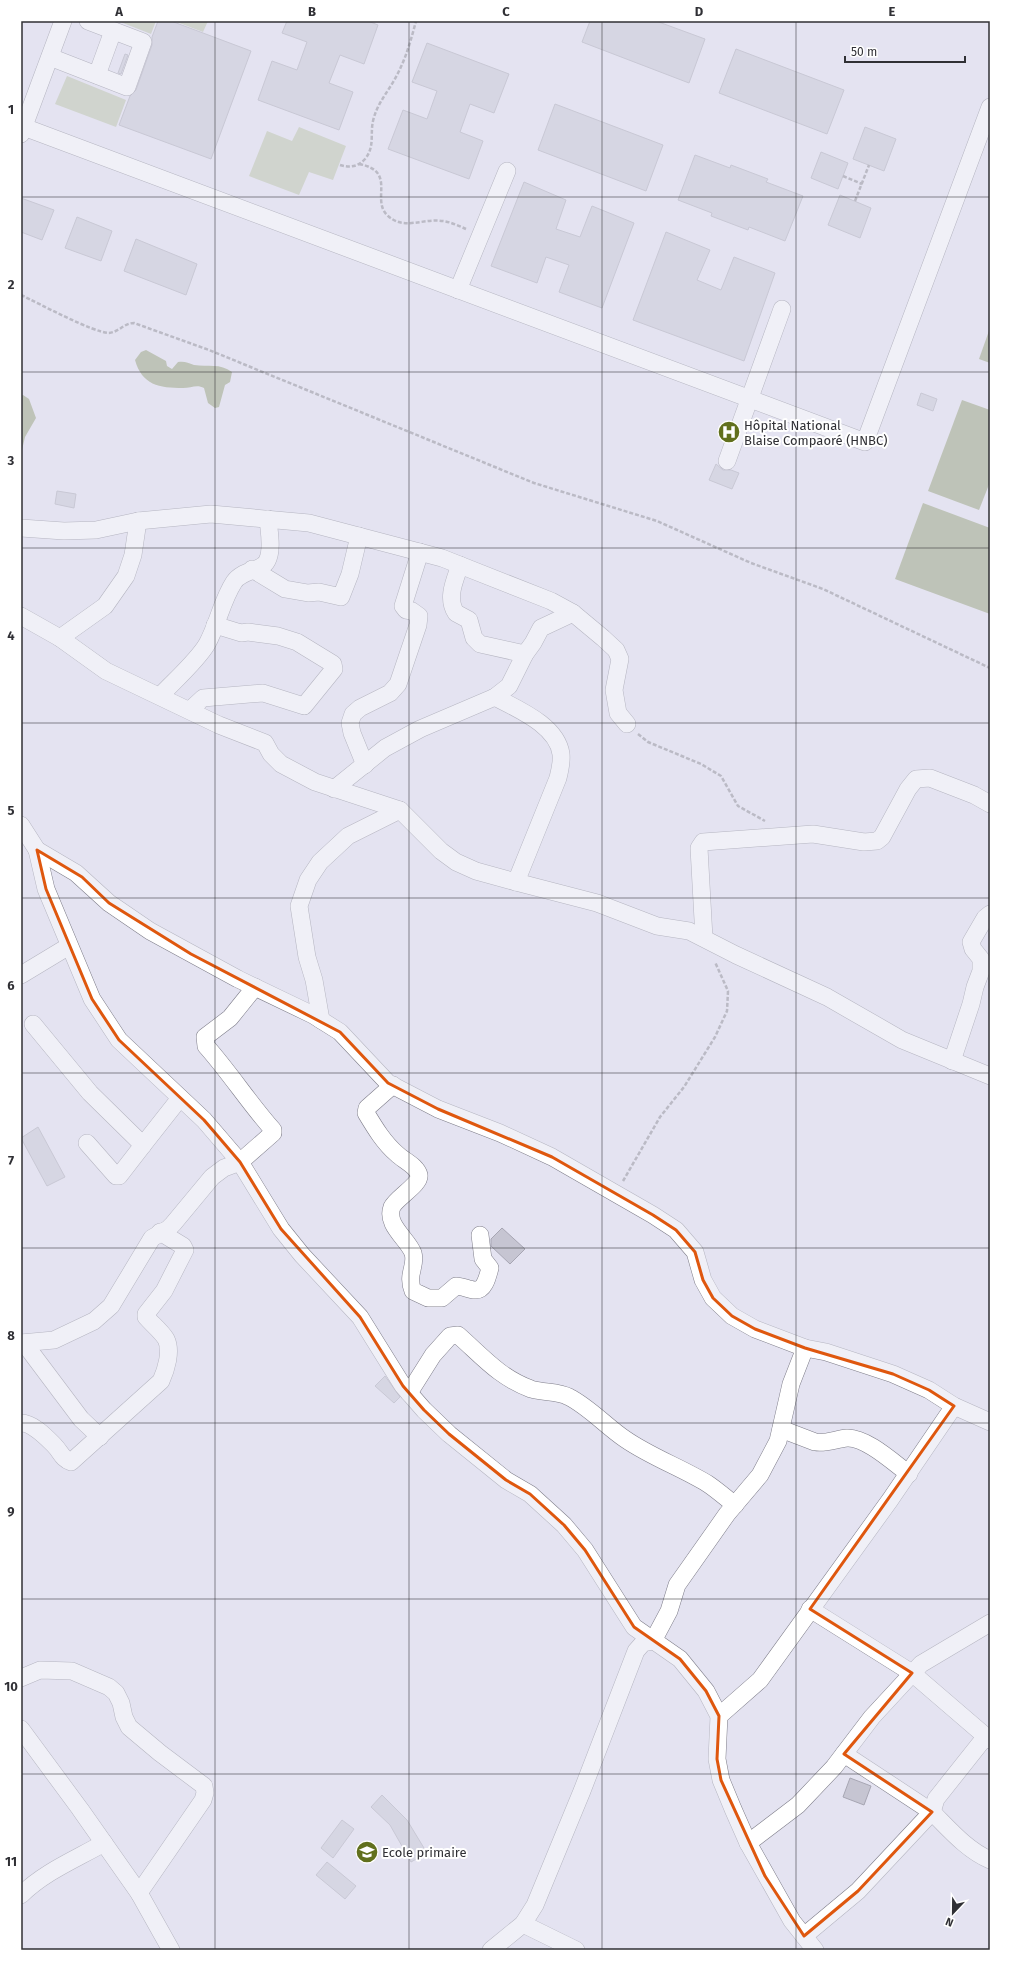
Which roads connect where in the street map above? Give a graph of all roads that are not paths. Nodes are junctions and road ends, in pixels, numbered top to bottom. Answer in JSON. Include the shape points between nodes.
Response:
{"nodes":[{"id":1,"x":63,"y":21,"type":"edge"},
{"id":2,"x":88,"y":21,"type":"edge"},
{"id":3,"x":113,"y":31,"type":"junction"},
{"id":4,"x":50,"y":57,"type":"junction"},
{"id":5,"x":97,"y":75,"type":"junction"},
{"id":6,"x":990,"y":108,"type":"edge"},
{"id":7,"x":22,"y":129,"type":"edge"},
{"id":8,"x":507,"y":170,"type":"dead end"},
{"id":9,"x":458,"y":290,"type":"junction"},
{"id":10,"x":782,"y":309,"type":"dead end"},
{"id":11,"x":749,"y":398,"type":"junction"},
{"id":12,"x":727,"y":461,"type":"dead end"},
{"id":13,"x":268,"y":519,"type":"junction"},
{"id":14,"x":138,"y":521,"type":"junction"},
{"id":15,"x":21,"y":528,"type":"edge"},
{"id":16,"x":360,"y":536,"type":"junction"},
{"id":17,"x":420,"y":552,"type":"junction"},
{"id":18,"x":460,"y":565,"type":"junction"},
{"id":19,"x":252,"y":570,"type":"junction"},
{"id":20,"x":573,"y":613,"type":"junction"},
{"id":21,"x":21,"y":616,"type":"edge"},
{"id":22,"x":215,"y":625,"type":"junction"},
{"id":23,"x":60,"y":638,"type":"junction"},
{"id":24,"x":525,"y":654,"type":"junction"},
{"id":25,"x":160,"y":696,"type":"junction"},
{"id":26,"x":495,"y":697,"type":"junction"},
{"id":27,"x":190,"y":710,"type":"junction"},
{"id":28,"x":627,"y":724,"type":"road end"},
{"id":29,"x":365,"y":765,"type":"junction"},
{"id":30,"x":334,"y":789,"type":"junction"},
{"id":31,"x":990,"y":804,"type":"edge"},
{"id":32,"x":400,"y":810,"type":"junction"},
{"id":33,"x":23,"y":830,"type":"edge"},
{"id":34,"x":37,"y":850,"type":"junction"},
{"id":35,"x":516,"y":882,"type":"junction"},
{"id":36,"x":990,"y":914,"type":"edge"},
{"id":37,"x":704,"y":938,"type":"junction"},
{"id":38,"x":69,"y":946,"type":"junction"},
{"id":39,"x":21,"y":975,"type":"edge"},
{"id":40,"x":255,"y":987,"type":"junction"},
{"id":41,"x":321,"y":1020,"type":"junction"},
{"id":42,"x":33,"y":1024,"type":"dead end"},
{"id":43,"x":952,"y":1060,"type":"junction"},
{"id":44,"x":990,"y":1076,"type":"edge"},
{"id":45,"x":393,"y":1085,"type":"junction"},
{"id":46,"x":180,"y":1098,"type":"junction"},
{"id":47,"x":87,"y":1143,"type":"dead end"},
{"id":48,"x":143,"y":1145,"type":"junction"},
{"id":49,"x":240,"y":1162,"type":"junction"},
{"id":50,"x":160,"y":1232,"type":"junction"},
{"id":51,"x":480,"y":1235,"type":"dead end"},
{"id":52,"x":22,"y":1343,"type":"edge"},
{"id":53,"x":805,"y":1348,"type":"junction"},
{"id":54,"x":409,"y":1393,"type":"junction"},
{"id":55,"x":954,"y":1406,"type":"junction"},
{"id":56,"x":986,"y":1419,"type":"edge"},
{"id":57,"x":21,"y":1423,"type":"edge"},
{"id":58,"x":781,"y":1429,"type":"junction"},
{"id":59,"x":100,"y":1437,"type":"junction"},
{"id":60,"x":909,"y":1474,"type":"junction"},
{"id":61,"x":735,"y":1504,"type":"junction"},
{"id":62,"x":810,"y":1609,"type":"junction"},
{"id":63,"x":990,"y":1623,"type":"edge"},
{"id":64,"x":653,"y":1641,"type":"junction"},
{"id":65,"x":912,"y":1674,"type":"junction"},
{"id":66,"x":21,"y":1678,"type":"edge"},
{"id":67,"x":719,"y":1716,"type":"junction"},
{"id":68,"x":21,"y":1729,"type":"edge"},
{"id":69,"x":988,"y":1738,"type":"edge"},
{"id":70,"x":844,"y":1754,"type":"junction"},
{"id":71,"x":932,"y":1812,"type":"junction"},
{"id":72,"x":104,"y":1843,"type":"junction"},
{"id":73,"x":748,"y":1843,"type":"junction"},
{"id":74,"x":990,"y":1860,"type":"edge"},
{"id":75,"x":139,"y":1893,"type":"junction"},
{"id":76,"x":21,"y":1895,"type":"edge"},
{"id":77,"x":523,"y":1924,"type":"junction"},
{"id":78,"x":804,"y":1936,"type":"junction"},
{"id":79,"x":171,"y":1950,"type":"edge"},
{"id":80,"x":490,"y":1950,"type":"edge"},
{"id":81,"x":576,"y":1950,"type":"edge"},
{"id":82,"x":815,"y":1950,"type":"edge"}],
"edges":[{"from":1,"to":4,"type":"street"},
{"from":2,"to":3,"type":"street"},
{"from":3,"to":5,"type":"street"},
{"from":3,"to":5,"type":"street","via":[[143,42],[128,87]]},
{"from":4,"to":5,"type":"street"},
{"from":4,"to":7,"type":"street"},
{"from":6,"to":11,"type":"street","via":[[865,442]]},
{"from":7,"to":9,"type":"street"},
{"from":8,"to":9,"type":"street"},
{"from":9,"to":11,"type":"street"},
{"from":10,"to":11,"type":"street"},
{"from":11,"to":12,"type":"street"},
{"from":13,"to":14,"type":"street","via":[[211,514]]},
{"from":13,"to":16,"type":"street","via":[[309,523]]},
{"from":13,"to":19,"type":"street","via":[[269,557],[261,567]]},
{"from":14,"to":15,"type":"street","via":[[96,530],[64,532]]},
{"from":14,"to":23,"type":"street","via":[[133,555],[126,576],[105,606]]},
{"from":16,"to":17,"type":"street"},
{"from":16,"to":19,"type":"street","via":[[341,597],[286,589]]},
{"from":17,"to":18,"type":"street"},
{"from":17,"to":29,"type":"street","via":[[402,606],[419,616],[418,625],[398,684],[390,693],[360,708],[353,714],[350,723]]},
{"from":18,"to":20,"type":"street","via":[[551,600]]},
{"from":18,"to":24,"type":"street","via":[[451,591],[452,604],[456,613],[469,620],[474,638],[480,644]]},
{"from":19,"to":22,"type":"street","via":[[241,574],[234,582]]},
{"from":20,"to":24,"type":"street","via":[[541,628]]},
{"from":20,"to":28,"type":"street","via":[[616,650],[620,659],[614,690],[616,705]]},
{"from":21,"to":23,"type":"street"},
{"from":22,"to":25,"type":"street","via":[[203,649]]},
{"from":22,"to":27,"type":"street","via":[[242,633],[278,636],[297,642],[333,664],[334,669],[304,706],[263,694],[203,698]]},
{"from":23,"to":25,"type":"street","via":[[106,671]]},
{"from":24,"to":26,"type":"street","via":[[509,686]]},
{"from":25,"to":27,"type":"street"},
{"from":26,"to":29,"type":"street","via":[[420,729],[385,748]]},
{"from":26,"to":35,"type":"street","via":[[530,715],[552,734],[561,752],[562,764],[558,778]]},
{"from":27,"to":30,"type":"street","via":[[219,726],[265,743],[281,764]]},
{"from":29,"to":30,"type":"street"},
{"from":30,"to":32,"type":"street"},
{"from":31,"to":37,"type":"street","via":[[930,778],[916,779],[882,837],[876,841],[864,842],[813,834],[700,844]]},
{"from":32,"to":35,"type":"street","via":[[441,851],[456,862]]},
{"from":32,"to":41,"type":"street","via":[[348,836],[320,862],[308,880],[299,906]]},
{"from":33,"to":34,"type":"street"},
{"from":34,"to":38,"type":"street","via":[[46,889]]},
{"from":34,"to":40,"type":"street","via":[[76,873],[110,903],[150,930]]},
{"from":35,"to":37,"type":"street","via":[[597,903],[657,926],[689,931]]},
{"from":36,"to":43,"type":"street","via":[[971,942],[981,959],[981,971]]},
{"from":37,"to":43,"type":"street","via":[[827,997],[902,1040]]},
{"from":38,"to":39,"type":"street"},
{"from":38,"to":46,"type":"street","via":[[92,999],[119,1040]]},
{"from":40,"to":41,"type":"street"},
{"from":40,"to":49,"type":"street","via":[[230,1018],[205,1037],[204,1042],[274,1130]]},
{"from":41,"to":45,"type":"street","via":[[340,1032],[381,1078]]},
{"from":42,"to":48,"type":"street","via":[[90,1093]]},
{"from":43,"to":44,"type":"street"},
{"from":45,"to":51,"type":"street","via":[[367,1108],[366,1113],[386,1144],[419,1174],[414,1184],[392,1206],[391,1213],[400,1235],[413,1253],[409,1281],[413,1291],[423,1296],[442,1298],[456,1286],[464,1286],[474,1291],[480,1289],[486,1282],[490,1268],[483,1259]]},
{"from":45,"to":53,"type":"street","via":[[438,1109],[552,1157],[676,1230],[694,1252],[703,1280],[713,1298],[732,1316],[755,1329]]},
{"from":46,"to":48,"type":"street"},
{"from":46,"to":49,"type":"street","via":[[204,1120]]},
{"from":47,"to":48,"type":"street","via":[[116,1176],[121,1174]]},
{"from":49,"to":50,"type":"street","via":[[212,1176],[173,1224]]},
{"from":49,"to":54,"type":"street","via":[[281,1230],[360,1317]]},
{"from":50,"to":52,"type":"street","via":[[152,1238],[112,1306],[94,1321],[54,1340]]},
{"from":50,"to":59,"type":"street","via":[[183,1246],[185,1250],[164,1291],[146,1314],[166,1339],[169,1349],[164,1374],[161,1382]]},
{"from":52,"to":59,"type":"street","via":[[81,1419]]},
{"from":53,"to":55,"type":"street","via":[[826,1352],[893,1374],[929,1390]]},
{"from":53,"to":58,"type":"street","via":[[791,1384]]},
{"from":54,"to":61,"type":"street","via":[[433,1355],[450,1336],[458,1335],[491,1367],[510,1380],[532,1389],[570,1397],[626,1440],[708,1484]]},
{"from":54,"to":64,"type":"street","via":[[449,1434],[506,1480],[530,1494],[564,1525],[585,1550],[634,1627]]},
{"from":55,"to":56,"type":"street"},
{"from":55,"to":60,"type":"street"},
{"from":57,"to":59,"type":"street","via":[[30,1425],[55,1446],[63,1458],[71,1462]]},
{"from":58,"to":60,"type":"street","via":[[821,1443],[848,1438],[861,1441]]},
{"from":58,"to":61,"type":"street","via":[[778,1441],[760,1475]]},
{"from":60,"to":62,"type":"street"},
{"from":61,"to":64,"type":"street","via":[[677,1585],[669,1611]]},
{"from":62,"to":65,"type":"street"},
{"from":62,"to":67,"type":"street","via":[[760,1680]]},
{"from":63,"to":65,"type":"street","via":[[921,1664]]},
{"from":64,"to":67,"type":"street","via":[[680,1659],[706,1691]]},
{"from":64,"to":77,"type":"street","via":[[643,1643],[636,1651],[535,1905]]},
{"from":65,"to":69,"type":"street"},
{"from":65,"to":70,"type":"street","via":[[872,1717]]},
{"from":66,"to":75,"type":"street","via":[[40,1670],[72,1671],[109,1687],[116,1693],[129,1727],[204,1786],[203,1800]]},
{"from":67,"to":73,"type":"street","via":[[717,1759],[721,1780]]},
{"from":68,"to":72,"type":"street"},
{"from":69,"to":71,"type":"street","via":[[936,1799]]},
{"from":70,"to":71,"type":"street"},
{"from":70,"to":73,"type":"street","via":[[798,1805]]},
{"from":71,"to":74,"type":"street","via":[[960,1840],[980,1856]]},
{"from":71,"to":78,"type":"street","via":[[858,1891]]},
{"from":72,"to":75,"type":"street"},
{"from":72,"to":76,"type":"street","via":[[55,1869]]},
{"from":73,"to":78,"type":"street","via":[[792,1922]]},
{"from":75,"to":79,"type":"street"},
{"from":77,"to":80,"type":"street"},
{"from":77,"to":81,"type":"street"},
{"from":78,"to":82,"type":"street"}]}
